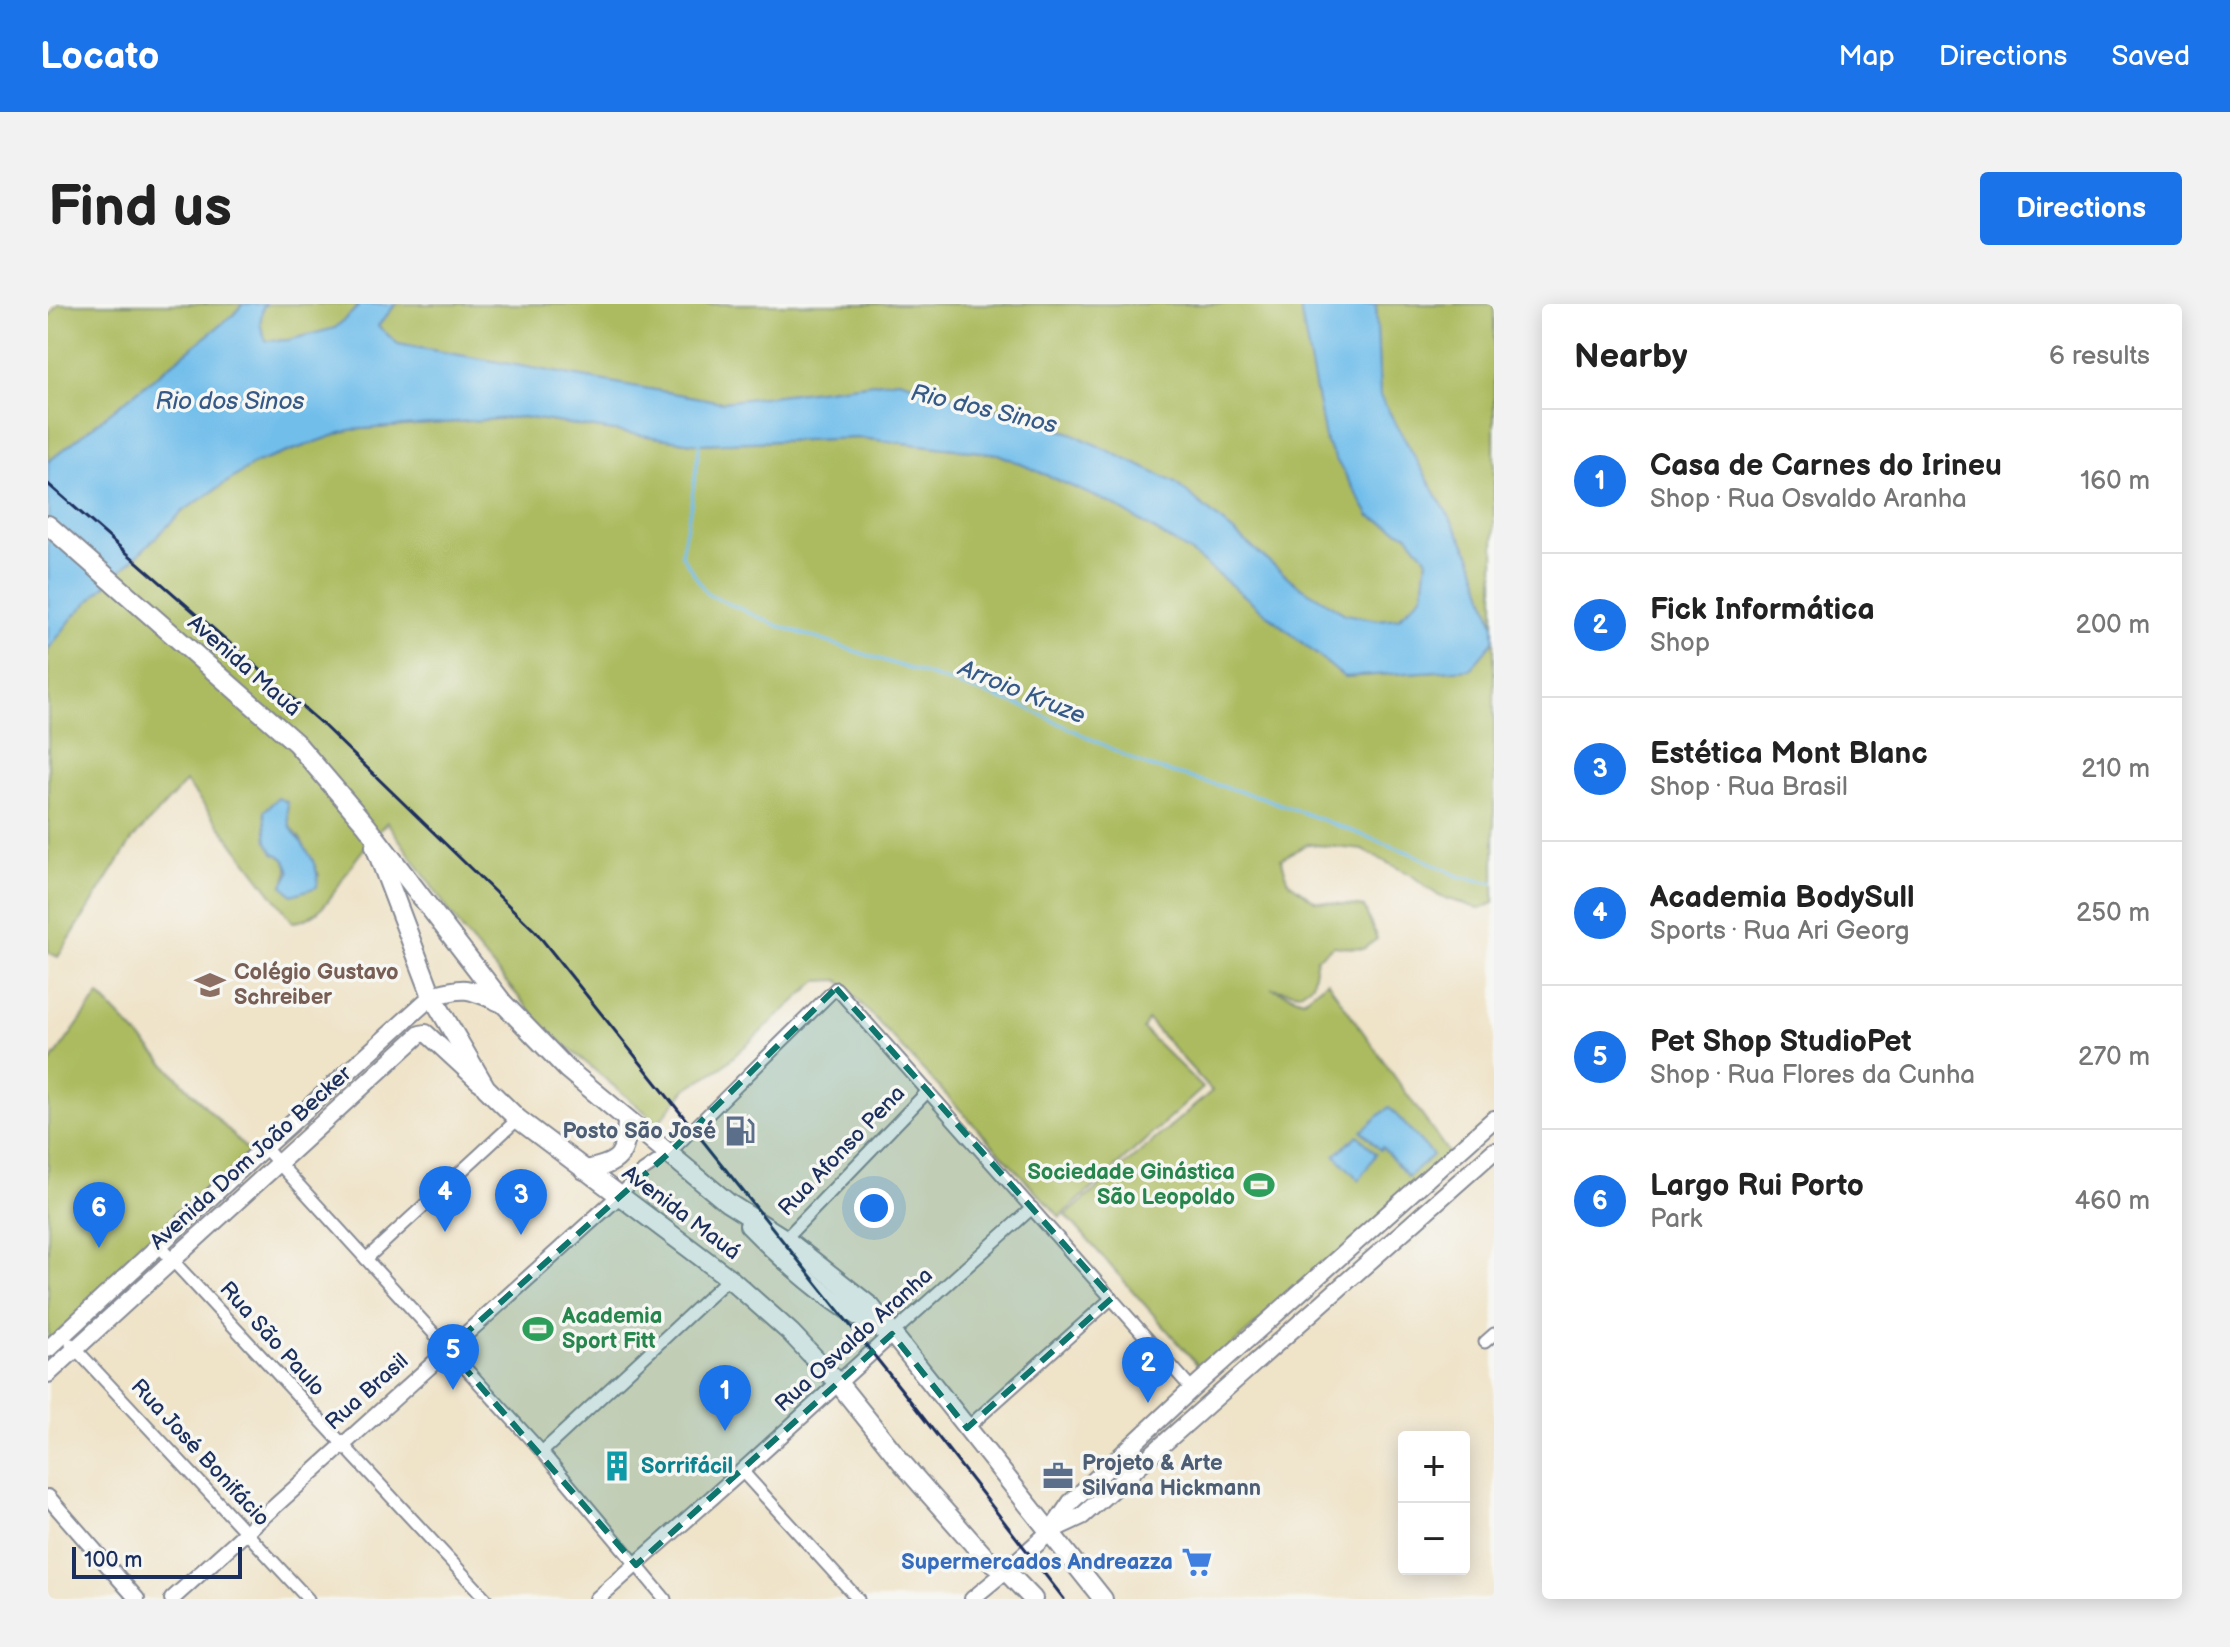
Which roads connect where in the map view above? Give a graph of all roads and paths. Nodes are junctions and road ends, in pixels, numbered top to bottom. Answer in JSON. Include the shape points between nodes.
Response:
{"nodes":[{"id":1,"x":48,"y":525,"type":"edge"},
{"id":2,"x":366,"y":825,"type":"junction"},
{"id":3,"x":432,"y":996,"type":"junction"},
{"id":4,"x":503,"y":1003,"type":"junction"},
{"id":5,"x":486,"y":1088,"type":"junction"},
{"id":6,"x":928,"y":1091,"type":"junction"},
{"id":7,"x":518,"y":1119,"type":"junction"},
{"id":8,"x":1494,"y":1119,"type":"edge"},
{"id":9,"x":627,"y":1120,"type":"junction"},
{"id":10,"x":264,"y":1147,"type":"junction"},
{"id":11,"x":1494,"y":1151,"type":"edge"},
{"id":12,"x":668,"y":1154,"type":"junction"},
{"id":13,"x":278,"y":1164,"type":"junction"},
{"id":14,"x":584,"y":1170,"type":"junction"},
{"id":15,"x":618,"y":1197,"type":"junction"},
{"id":16,"x":728,"y":1203,"type":"junction"},
{"id":17,"x":1032,"y":1208,"type":"junction"},
{"id":18,"x":1365,"y":1235,"type":"junction"},
{"id":19,"x":785,"y":1239,"type":"junction"},
{"id":20,"x":160,"y":1247,"type":"junction"},
{"id":21,"x":1381,"y":1251,"type":"junction"},
{"id":22,"x":366,"y":1259,"type":"junction"},
{"id":23,"x":172,"y":1260,"type":"junction"},
{"id":24,"x":729,"y":1278,"type":"junction"},
{"id":25,"x":1112,"y":1298,"type":"junction"},
{"id":26,"x":892,"y":1334,"type":"junction"},
{"id":27,"x":63,"y":1335,"type":"junction"},
{"id":28,"x":75,"y":1348,"type":"junction"},
{"id":29,"x":48,"y":1349,"type":"edge"},
{"id":30,"x":448,"y":1349,"type":"junction"},
{"id":31,"x":48,"y":1374,"type":"edge"},
{"id":32,"x":839,"y":1384,"type":"junction"},
{"id":33,"x":1192,"y":1389,"type":"junction"},
{"id":34,"x":967,"y":1428,"type":"junction"},
{"id":35,"x":342,"y":1445,"type":"junction"},
{"id":36,"x":542,"y":1452,"type":"junction"},
{"id":37,"x":742,"y":1471,"type":"junction"},
{"id":38,"x":48,"y":1497,"type":"edge"},
{"id":39,"x":245,"y":1531,"type":"junction"},
{"id":40,"x":1051,"y":1531,"type":"junction"},
{"id":41,"x":636,"y":1565,"type":"junction"},
{"id":42,"x":1006,"y":1571,"type":"junction"},
{"id":43,"x":137,"y":1599,"type":"edge"},
{"id":44,"x":172,"y":1599,"type":"edge"},
{"id":45,"x":308,"y":1599,"type":"edge"},
{"id":46,"x":486,"y":1599,"type":"edge"},
{"id":47,"x":597,"y":1599,"type":"edge"},
{"id":48,"x":665,"y":1599,"type":"edge"},
{"id":49,"x":858,"y":1599,"type":"edge"},
{"id":50,"x":972,"y":1599,"type":"edge"},
{"id":51,"x":1033,"y":1599,"type":"edge"},
{"id":52,"x":1103,"y":1599,"type":"edge"}],
"edges":[{"from":1,"to":2,"type":"main road","name":"Avenida Mauá","via":[[296,743]]},
{"from":2,"to":3,"type":"main road","name":"Avenida Mauá"},
{"from":2,"to":4,"type":"main road","name":"Avenida Mauá"},
{"from":3,"to":4,"type":"main road","via":[[460,988]]},
{"from":3,"to":5,"type":"main road","name":"Avenida Mauá"},
{"from":3,"to":10,"type":"main road","name":"Avenida Dom João Becker"},
{"from":4,"to":9,"type":"main road","name":"Avenida Mauá","via":[[567,1069]]},
{"from":5,"to":7,"type":"main road","name":"Avenida Mauá"},
{"from":5,"to":13,"type":"main road","name":"Avenida Dom João Becker","via":[[423,1033]]},
{"from":6,"to":12,"type":"street","name":"Rua Brasil","via":[[836,988]]},
{"from":6,"to":17,"type":"street"},
{"from":6,"to":19,"type":"street","name":"Rua Afonso Pena"},
{"from":7,"to":14,"type":"main road","name":"Avenida Mauá"},
{"from":7,"to":22,"type":"street"},
{"from":8,"to":18,"type":"main road"},
{"from":9,"to":12,"type":"main road","name":"Avenida Mauá"},
{"from":9,"to":14,"type":"main road","via":[[621,1156],[608,1166]]},
{"from":10,"to":13,"type":"street"},
{"from":10,"to":20,"type":"main road","name":"Avenida Dom João Becker"},
{"from":11,"to":21,"type":"main road"},
{"from":12,"to":15,"type":"street","name":"Rua Brasil"},
{"from":12,"to":16,"type":"main road","name":"Avenida Mauá"},
{"from":13,"to":22,"type":"street"},
{"from":13,"to":23,"type":"main road","name":"Avenida Dom João Becker"},
{"from":14,"to":15,"type":"main road","name":"Avenida Mauá"},
{"from":15,"to":24,"type":"main road","name":"Avenida Mauá"},
{"from":15,"to":30,"type":"street","name":"Rua Brasil"},
{"from":16,"to":19,"type":"main road","name":"Avenida Mauá"},
{"from":16,"to":26,"type":"main road","name":"Avenida Mauá","via":[[775,1251],[861,1320]]},
{"from":17,"to":25,"type":"street"},
{"from":17,"to":26,"type":"street","name":"Rua Osvaldo Aranha"},
{"from":18,"to":21,"type":"main road"},
{"from":18,"to":33,"type":"main road"},
{"from":19,"to":26,"type":"main road","name":"Avenida Mauá","via":[[871,1307]]},
{"from":20,"to":23,"type":"street","name":"Rua São Paulo"},
{"from":20,"to":27,"type":"main road","name":"Avenida Dom João Becker"},
{"from":21,"to":40,"type":"main road","via":[[1082,1516]]},
{"from":22,"to":30,"type":"street"},
{"from":23,"to":28,"type":"main road","name":"Avenida Dom João Becker"},
{"from":23,"to":35,"type":"street","name":"Rua São Paulo"},
{"from":24,"to":32,"type":"main road","name":"Avenida Mauá"},
{"from":24,"to":36,"type":"street"},
{"from":25,"to":33,"type":"street"},
{"from":25,"to":34,"type":"street"},
{"from":26,"to":32,"type":"street","name":"Rua Osvaldo Aranha"},
{"from":26,"to":34,"type":"main road","name":"Avenida Mauá"},
{"from":27,"to":28,"type":"street","name":"Rua José Bonifácio"},
{"from":27,"to":29,"type":"main road","name":"Avenida Dom João Becker"},
{"from":28,"to":31,"type":"main road","name":"Avenida Dom João Becker"},
{"from":28,"to":39,"type":"street","name":"Rua José Bonifácio"},
{"from":30,"to":35,"type":"street","name":"Rua Brasil"},
{"from":30,"to":36,"type":"street"},
{"from":32,"to":37,"type":"street","name":"Rua Osvaldo Aranha"},
{"from":32,"to":42,"type":"main road","name":"Avenida Mauá","via":[[973,1545]]},
{"from":33,"to":40,"type":"main road","via":[[1071,1502]]},
{"from":34,"to":40,"type":"main road","name":"Avenida Mauá"},
{"from":35,"to":39,"type":"street","name":"Rua Brasil"},
{"from":35,"to":46,"type":"street","name":"Rua São Paulo"},
{"from":36,"to":41,"type":"street"},
{"from":37,"to":41,"type":"street","name":"Rua Osvaldo Aranha"},
{"from":37,"to":49,"type":"street"},
{"from":38,"to":43,"type":"street"},
{"from":39,"to":44,"type":"street","name":"Rua Brasil"},
{"from":39,"to":45,"type":"street","name":"Rua José Bonifácio"},
{"from":40,"to":42,"type":"main road"},
{"from":40,"to":52,"type":"main road","name":"Avenida Mauá"},
{"from":41,"to":47,"type":"street","name":"Rua Osvaldo Aranha"},
{"from":41,"to":48,"type":"street"},
{"from":42,"to":50,"type":"street"},
{"from":42,"to":51,"type":"main road","name":"Avenida Mauá"}]}
